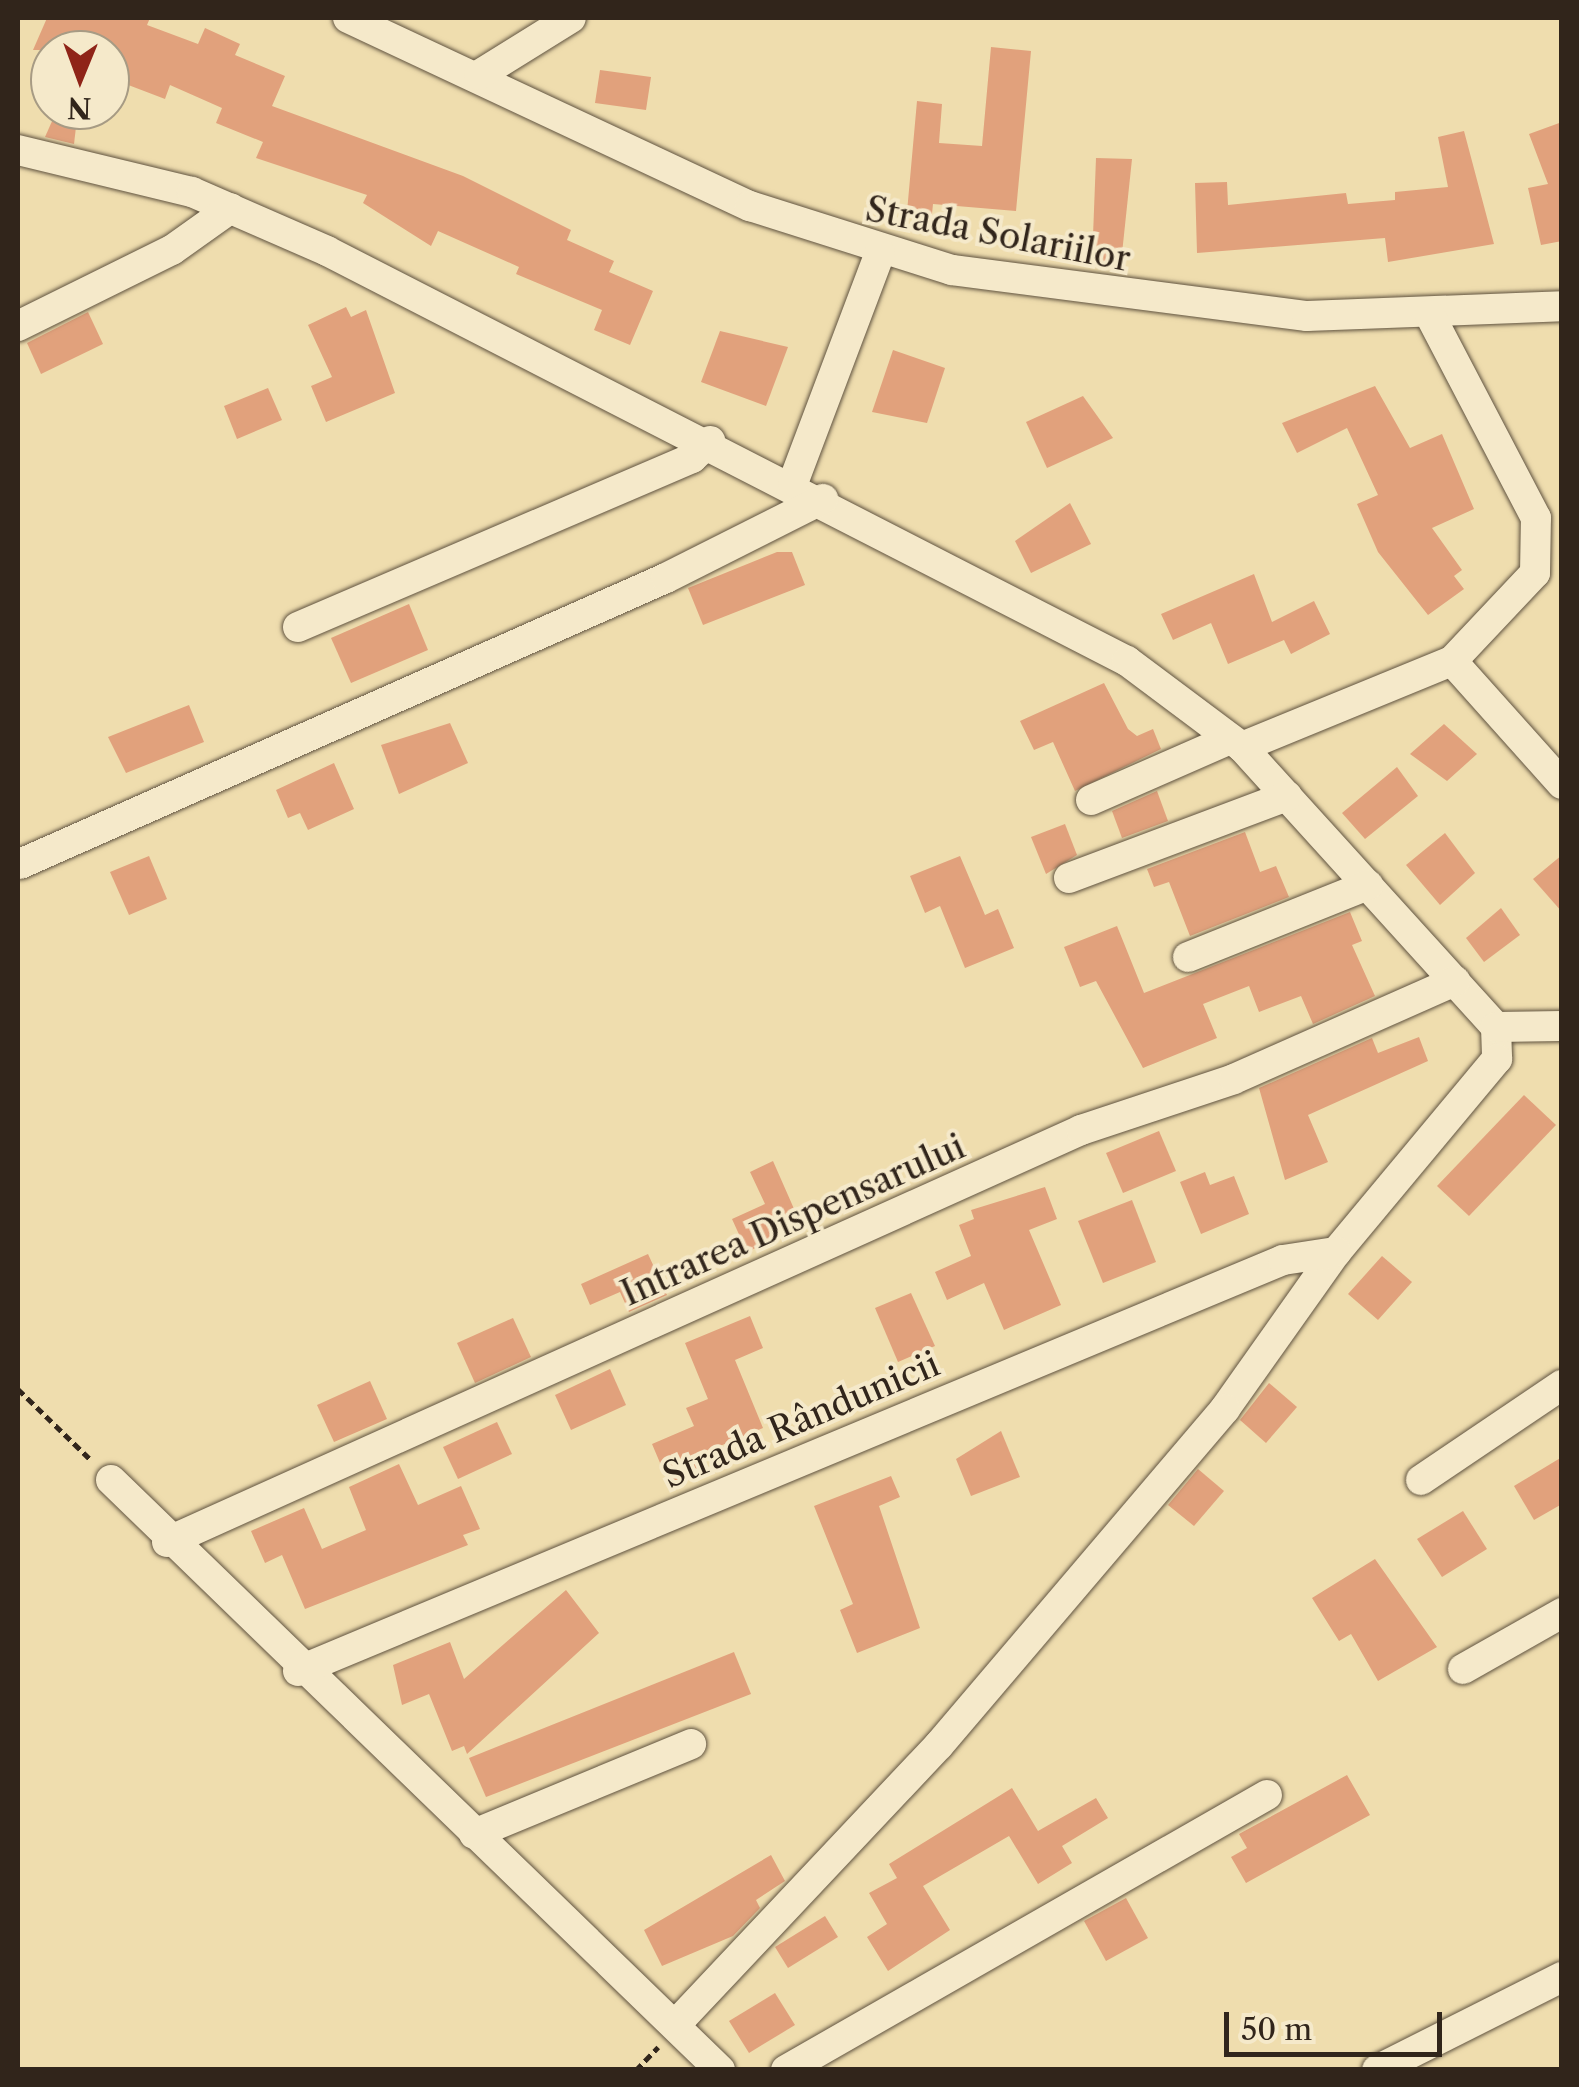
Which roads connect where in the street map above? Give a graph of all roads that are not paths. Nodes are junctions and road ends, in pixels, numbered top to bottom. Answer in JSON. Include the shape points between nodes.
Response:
{"nodes":[{"id":1,"x":348,"y":18,"type":"edge"},
{"id":2,"x":571,"y":18,"type":"edge"},
{"id":3,"x":480,"y":75,"type":"junction"},
{"id":4,"x":18,"y":150,"type":"edge"},
{"id":5,"x":231,"y":208,"type":"junction"},
{"id":6,"x":880,"y":252,"type":"junction"},
{"id":7,"x":1562,"y":306,"type":"edge"},
{"id":8,"x":1430,"y":314,"type":"junction"},
{"id":9,"x":18,"y":326,"type":"edge"},
{"id":10,"x":710,"y":441,"type":"junction"},
{"id":11,"x":793,"y":483,"type":"junction"},
{"id":12,"x":823,"y":499,"type":"junction"},
{"id":13,"x":298,"y":627,"type":"dead end"},
{"id":14,"x":1452,"y":661,"type":"junction"},
{"id":15,"x":1236,"y":743,"type":"junction"},
{"id":16,"x":1562,"y":784,"type":"edge"},
{"id":17,"x":1286,"y":796,"type":"junction"},
{"id":18,"x":1091,"y":800,"type":"dead end"},
{"id":19,"x":20,"y":864,"type":"dead end"},
{"id":20,"x":1069,"y":878,"type":"dead end"},
{"id":21,"x":1368,"y":885,"type":"junction"},
{"id":22,"x":1188,"y":956,"type":"dead end"},
{"id":23,"x":1455,"y":981,"type":"junction"},
{"id":24,"x":1562,"y":1026,"type":"edge"},
{"id":25,"x":1496,"y":1028,"type":"junction"},
{"id":26,"x":1336,"y":1252,"type":"junction"},
{"id":27,"x":1562,"y":1385,"type":"edge"},
{"id":28,"x":111,"y":1480,"type":"road end"},
{"id":29,"x":1421,"y":1480,"type":"dead end"},
{"id":30,"x":167,"y":1542,"type":"junction"},
{"id":31,"x":1562,"y":1612,"type":"edge"},
{"id":32,"x":1463,"y":1669,"type":"dead end"},
{"id":33,"x":298,"y":1670,"type":"junction"},
{"id":34,"x":691,"y":1744,"type":"dead end"},
{"id":35,"x":1267,"y":1795,"type":"dead end"},
{"id":36,"x":474,"y":1834,"type":"junction"},
{"id":37,"x":1562,"y":1977,"type":"edge"},
{"id":38,"x":676,"y":2024,"type":"junction"},
{"id":39,"x":720,"y":2070,"type":"edge"},
{"id":40,"x":786,"y":2070,"type":"edge"},
{"id":41,"x":1376,"y":2070,"type":"edge"}],
"edges":[{"from":1,"to":3,"type":"street","name":"Strada Solariilor"},
{"from":2,"to":3,"type":"street"},
{"from":3,"to":6,"type":"street","name":"Strada Solariilor","via":[[750,206]]},
{"from":4,"to":5,"type":"street","via":[[143,176]]},
{"from":5,"to":9,"type":"street","via":[[172,250]]},
{"from":5,"to":10,"type":"street"},
{"from":6,"to":8,"type":"street","name":"Strada Solariilor","via":[[1130,300],[1307,316]]},
{"from":6,"to":11,"type":"street"},
{"from":7,"to":8,"type":"street","name":"Strada Solariilor"},
{"from":8,"to":14,"type":"street","via":[[1541,539],[1525,589]]},
{"from":10,"to":11,"type":"street"},
{"from":10,"to":13,"type":"street","via":[[692,458]]},
{"from":11,"to":12,"type":"street"},
{"from":12,"to":15,"type":"street","via":[[1127,661]]},
{"from":12,"to":19,"type":"street","via":[[666,578]]},
{"from":14,"to":15,"type":"street"},
{"from":14,"to":16,"type":"street"},
{"from":15,"to":17,"type":"street"},
{"from":15,"to":18,"type":"street"},
{"from":17,"to":20,"type":"street"},
{"from":17,"to":21,"type":"street"},
{"from":21,"to":22,"type":"street"},
{"from":21,"to":23,"type":"street"},
{"from":23,"to":25,"type":"street"},
{"from":23,"to":30,"type":"street","name":"Intrarea Dispensarului","via":[[1234,1078],[1082,1130]]},
{"from":24,"to":25,"type":"street"},
{"from":25,"to":26,"type":"street","via":[[1497,1059]]},
{"from":26,"to":33,"type":"street","name":"Strada Rândunicii","via":[[1283,1260]]},
{"from":26,"to":38,"type":"street","via":[[1224,1409],[952,1730]]},
{"from":27,"to":29,"type":"street"},
{"from":28,"to":30,"type":"street"},
{"from":30,"to":33,"type":"street"},
{"from":31,"to":32,"type":"street"},
{"from":33,"to":36,"type":"street"},
{"from":34,"to":36,"type":"street"},
{"from":35,"to":40,"type":"street"},
{"from":36,"to":38,"type":"street"},
{"from":37,"to":41,"type":"street"},
{"from":38,"to":39,"type":"street"}]}
